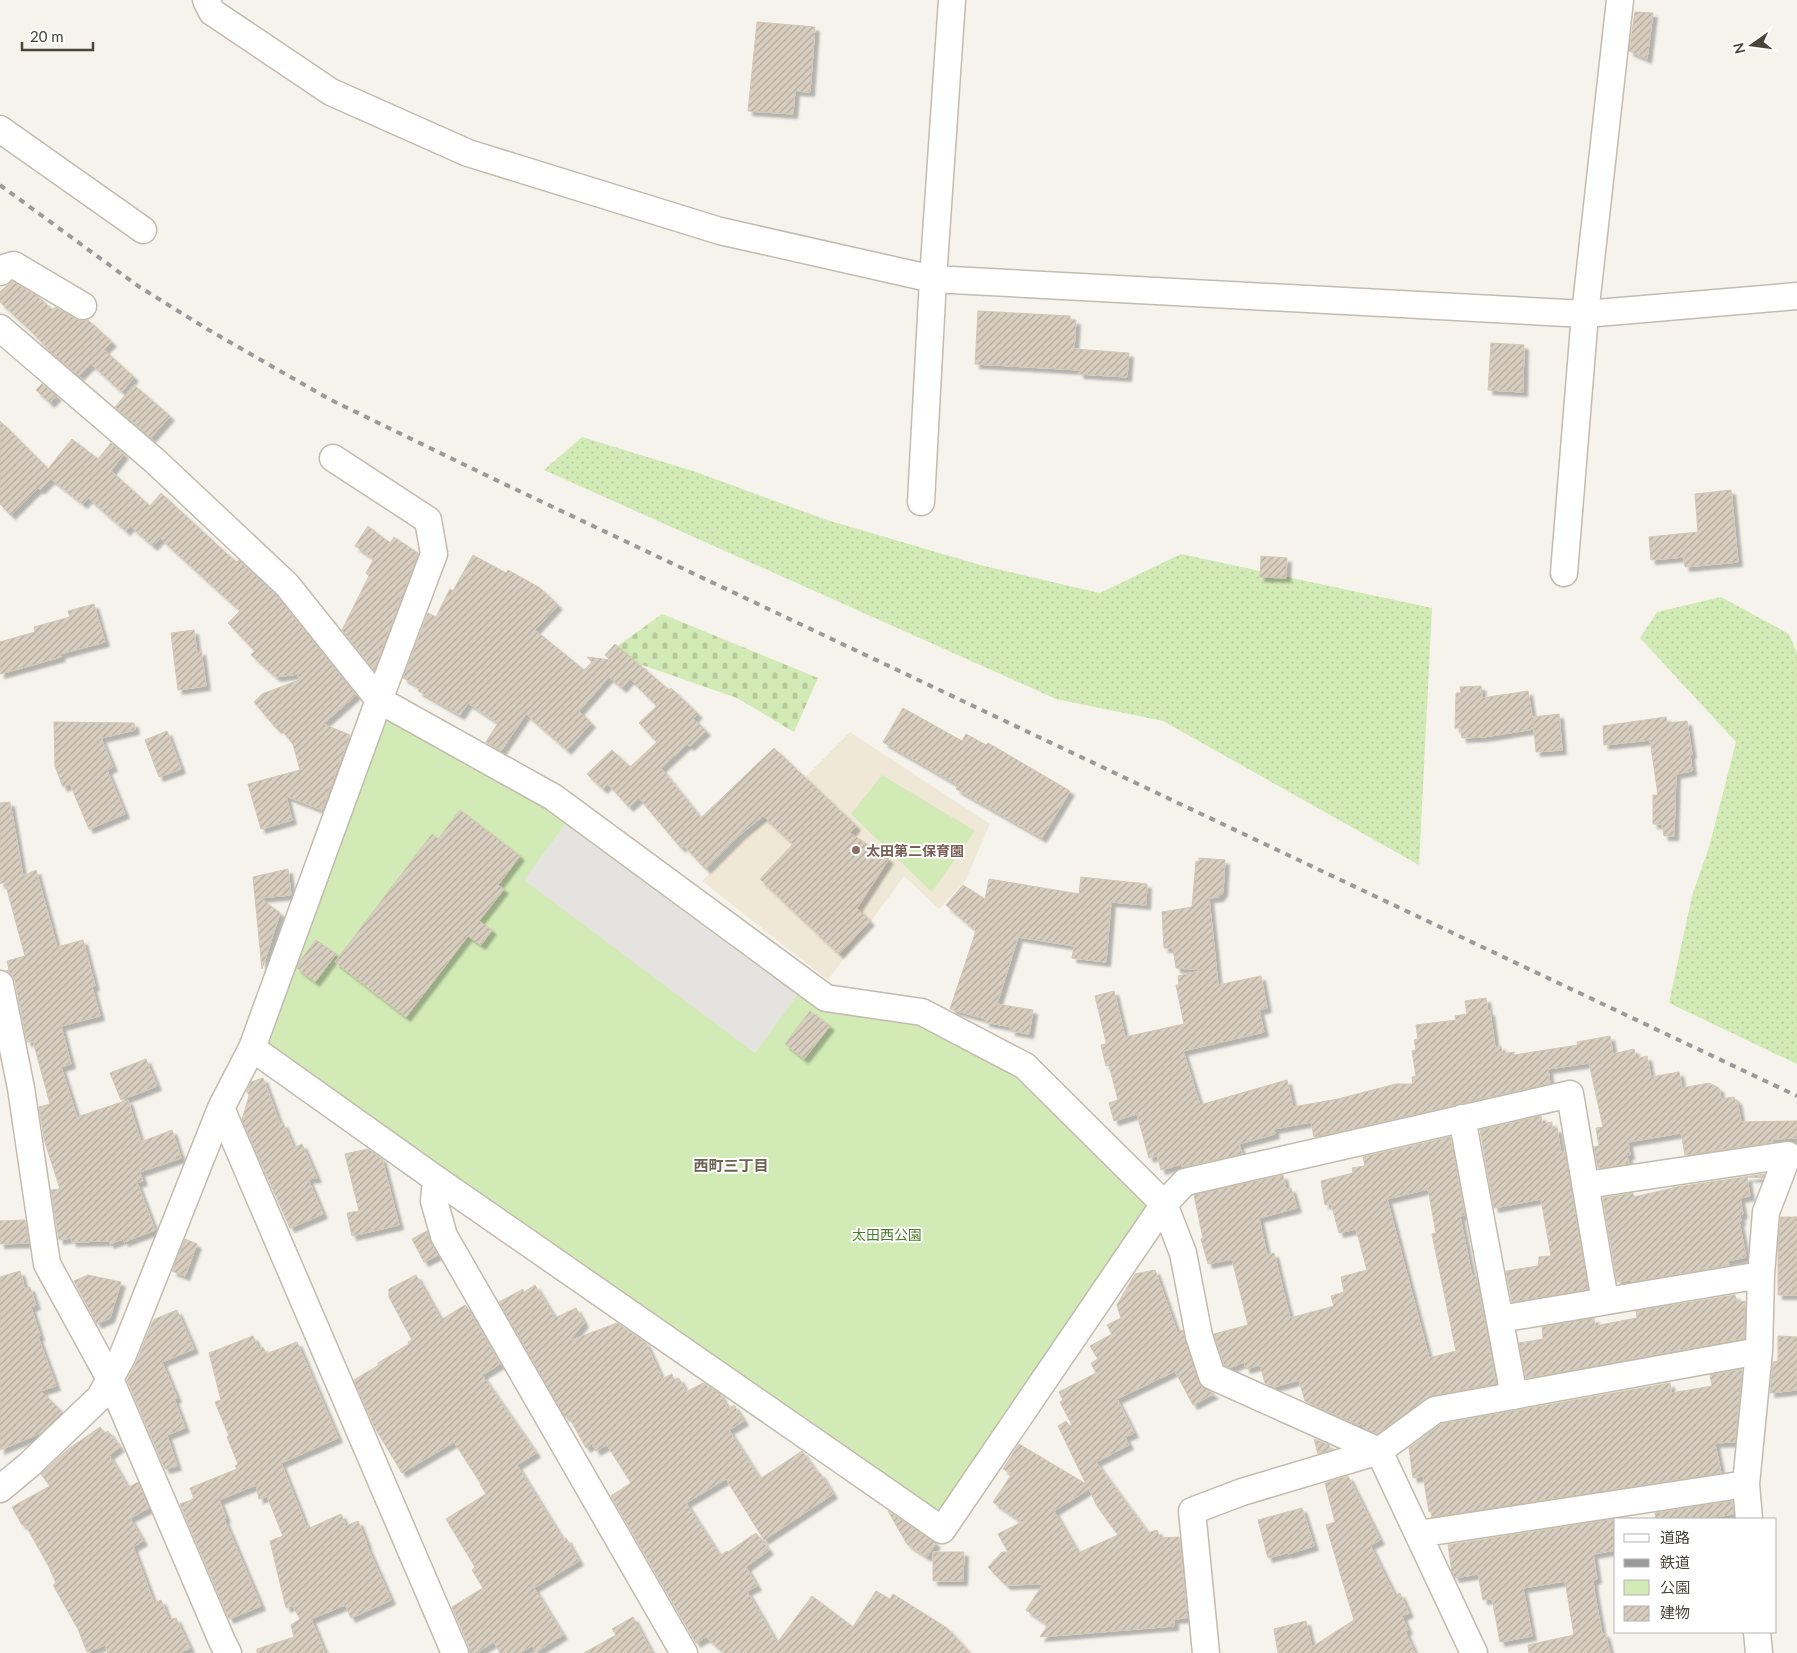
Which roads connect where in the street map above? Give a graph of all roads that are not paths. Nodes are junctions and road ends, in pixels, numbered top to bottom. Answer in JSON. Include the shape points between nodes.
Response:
{"nodes":[{"id":1,"x":206,"y":0,"type":"edge"},
{"id":2,"x":952,"y":0,"type":"edge"},
{"id":3,"x":1620,"y":0,"type":"edge"},
{"id":4,"x":0,"y":129,"type":"edge"},
{"id":5,"x":143,"y":230,"type":"dead end"},
{"id":6,"x":0,"y":272,"type":"edge"},
{"id":7,"x":933,"y":280,"type":"junction"},
{"id":8,"x":1797,"y":296,"type":"edge"},
{"id":9,"x":83,"y":306,"type":"dead end"},
{"id":10,"x":1585,"y":314,"type":"junction"},
{"id":11,"x":0,"y":328,"type":"edge"},
{"id":12,"x":333,"y":458,"type":"dead end"},
{"id":13,"x":921,"y":502,"type":"dead end"},
{"id":14,"x":1564,"y":573,"type":"dead end"},
{"id":15,"x":379,"y":700,"type":"junction"},
{"id":16,"x":0,"y":984,"type":"edge"},
{"id":17,"x":252,"y":1048,"type":"junction"},
{"id":18,"x":221,"y":1108,"type":"junction"},
{"id":19,"x":1462,"y":1118,"type":"junction"},
{"id":20,"x":436,"y":1179,"type":"junction"},
{"id":21,"x":1586,"y":1185,"type":"junction"},
{"id":22,"x":1164,"y":1204,"type":"junction"},
{"id":23,"x":1762,"y":1275,"type":"junction"},
{"id":24,"x":1605,"y":1301,"type":"junction"},
{"id":25,"x":1500,"y":1319,"type":"junction"},
{"id":26,"x":1760,"y":1350,"type":"junction"},
{"id":27,"x":110,"y":1379,"type":"junction"},
{"id":28,"x":1514,"y":1396,"type":"junction"},
{"id":29,"x":1379,"y":1451,"type":"junction"},
{"id":30,"x":1746,"y":1484,"type":"junction"},
{"id":31,"x":0,"y":1489,"type":"edge"},
{"id":32,"x":1749,"y":1518,"type":"edge"},
{"id":33,"x":1418,"y":1534,"type":"junction"},
{"id":34,"x":1757,"y":1633,"type":"edge"},
{"id":35,"x":228,"y":1653,"type":"edge"},
{"id":36,"x":455,"y":1653,"type":"edge"},
{"id":37,"x":684,"y":1653,"type":"edge"},
{"id":38,"x":1206,"y":1653,"type":"edge"},
{"id":39,"x":1474,"y":1653,"type":"edge"},
{"id":40,"x":1759,"y":1653,"type":"edge"}],
"edges":[{"from":1,"to":7,"type":"street","via":[[212,12],[330,92],[468,153],[720,231]]},
{"from":2,"to":7,"type":"street"},
{"from":3,"to":10,"type":"street"},
{"from":4,"to":5,"type":"street"},
{"from":6,"to":9,"type":"street","via":[[14,265]]},
{"from":7,"to":10,"type":"street"},
{"from":7,"to":13,"type":"street"},
{"from":8,"to":10,"type":"street"},
{"from":10,"to":14,"type":"street"},
{"from":11,"to":15,"type":"street","via":[[155,461],[288,585]]},
{"from":12,"to":15,"type":"street","via":[[428,520],[434,554]]},
{"from":15,"to":17,"type":"street"},
{"from":15,"to":22,"type":"street","via":[[553,797],[826,998],[922,1012],[1025,1066]]},
{"from":16,"to":27,"type":"street","via":[[21,1088],[47,1264]]},
{"from":17,"to":18,"type":"street"},
{"from":17,"to":20,"type":"street"},
{"from":18,"to":27,"type":"street","via":[[122,1357]]},
{"from":18,"to":36,"type":"street"},
{"from":19,"to":21,"type":"street","via":[[1570,1094]]},
{"from":19,"to":22,"type":"street","via":[[1185,1182]]},
{"from":19,"to":25,"type":"street"},
{"from":20,"to":22,"type":"street","via":[[942,1530]]},
{"from":20,"to":37,"type":"street","via":[[434,1201],[444,1236]]},
{"from":21,"to":23,"type":"street","via":[[1788,1155],[1766,1212]]},
{"from":21,"to":24,"type":"street"},
{"from":22,"to":29,"type":"street","via":[[1183,1253],[1200,1336],[1212,1376]]},
{"from":23,"to":24,"type":"street"},
{"from":23,"to":26,"type":"street"},
{"from":24,"to":25,"type":"street"},
{"from":25,"to":28,"type":"street"},
{"from":26,"to":28,"type":"street"},
{"from":26,"to":30,"type":"street"},
{"from":27,"to":31,"type":"street","via":[[100,1397]]},
{"from":27,"to":35,"type":"street"},
{"from":28,"to":29,"type":"street","via":[[1435,1410]]},
{"from":29,"to":33,"type":"street"},
{"from":29,"to":38,"type":"street","via":[[1242,1492],[1192,1511]]},
{"from":30,"to":32,"type":"street"},
{"from":30,"to":33,"type":"street"},
{"from":33,"to":39,"type":"street"},
{"from":34,"to":40,"type":"street"}]}
